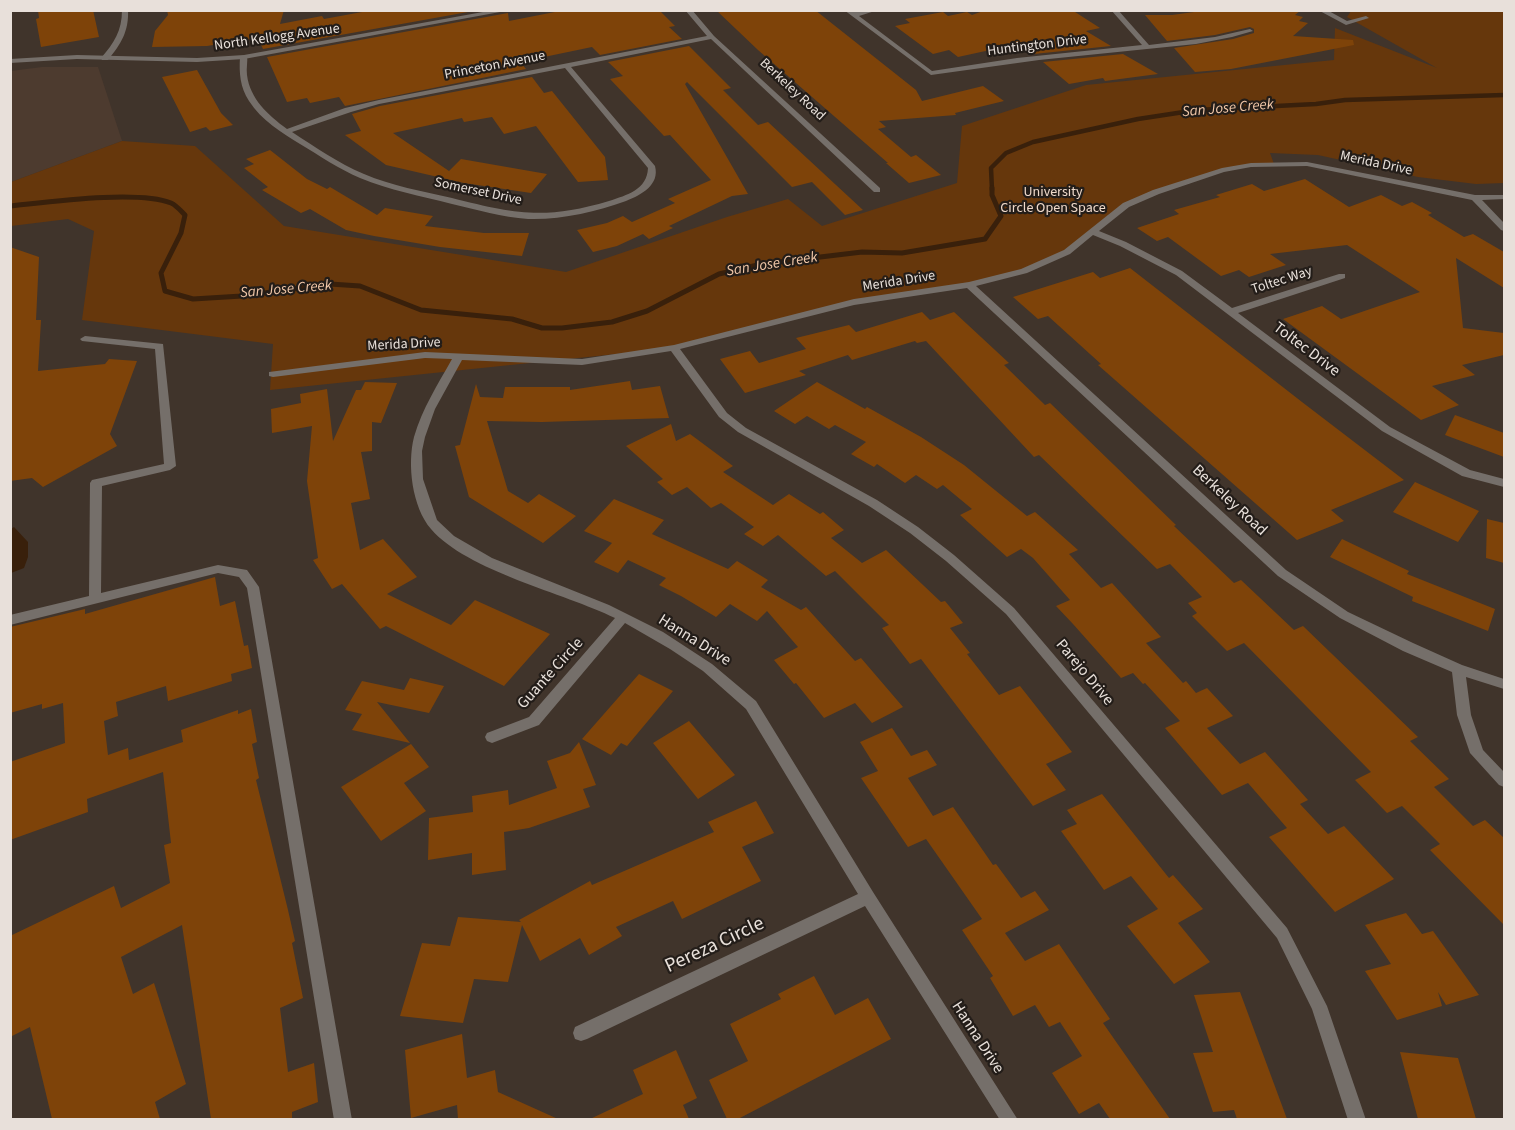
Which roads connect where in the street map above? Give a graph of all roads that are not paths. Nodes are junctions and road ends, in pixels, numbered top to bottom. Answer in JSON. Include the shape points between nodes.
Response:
{"nodes":[{"id":1,"x":125,"y":10,"type":"edge"},
{"id":2,"x":508,"y":10,"type":"edge"},
{"id":3,"x":688,"y":10,"type":"edge"},
{"id":4,"x":875,"y":10,"type":"edge"},
{"id":5,"x":1114,"y":10,"type":"edge"},
{"id":6,"x":1321,"y":10,"type":"edge"},
{"id":7,"x":849,"y":13,"type":"edge"},
{"id":8,"x":1366,"y":18,"type":"dead end"},
{"id":9,"x":1250,"y":31,"type":"dead end"},
{"id":10,"x":712,"y":37,"type":"junction"},
{"id":11,"x":1147,"y":46,"type":"junction"},
{"id":12,"x":244,"y":57,"type":"junction"},
{"id":13,"x":105,"y":58,"type":"junction"},
{"id":14,"x":10,"y":61,"type":"edge"},
{"id":15,"x":567,"y":66,"type":"junction"},
{"id":16,"x":285,"y":132,"type":"junction"},
{"id":17,"x":878,"y":190,"type":"dead end"},
{"id":18,"x":1504,"y":197,"type":"edge"},
{"id":19,"x":1475,"y":198,"type":"junction"},
{"id":20,"x":1504,"y":228,"type":"edge"},
{"id":21,"x":1093,"y":232,"type":"junction"},
{"id":22,"x":1342,"y":276,"type":"dead end"},
{"id":23,"x":969,"y":285,"type":"junction"},
{"id":24,"x":1231,"y":312,"type":"junction"},
{"id":25,"x":85,"y":339,"type":"dead end"},
{"id":26,"x":674,"y":348,"type":"junction"},
{"id":27,"x":458,"y":357,"type":"junction"},
{"id":28,"x":273,"y":374,"type":"dead end"},
{"id":29,"x":1504,"y":483,"type":"edge"},
{"id":30,"x":95,"y":599,"type":"junction"},
{"id":31,"x":623,"y":616,"type":"junction"},
{"id":32,"x":10,"y":620,"type":"edge"},
{"id":33,"x":1458,"y":669,"type":"junction"},
{"id":34,"x":1504,"y":684,"type":"edge"},
{"id":35,"x":492,"y":737,"type":"dead end"},
{"id":36,"x":1504,"y":781,"type":"edge"},
{"id":37,"x":868,"y":897,"type":"junction"},
{"id":38,"x":581,"y":1033,"type":"dead end"},
{"id":39,"x":343,"y":1119,"type":"edge"},
{"id":40,"x":1010,"y":1119,"type":"edge"},
{"id":41,"x":1357,"y":1119,"type":"edge"}],
"edges":[{"from":1,"to":13,"type":"street","via":[[126,28]]},
{"from":2,"to":12,"type":"street","name":"North Kellogg Avenue"},
{"from":3,"to":10,"type":"street","name":"Berkeley Road"},
{"from":4,"to":7,"type":"street"},
{"from":5,"to":11,"type":"street"},
{"from":6,"to":8,"type":"street","via":[[1346,22]]},
{"from":7,"to":11,"type":"street","name":"Huntington Drive","via":[[931,73],[1007,60]]},
{"from":9,"to":11,"type":"street","name":"Huntington Drive"},
{"from":10,"to":15,"type":"street","name":"Princeton Avenue"},
{"from":10,"to":17,"type":"street","name":"Berkeley Road"},
{"from":12,"to":13,"type":"street","name":"North Kellogg Avenue"},
{"from":12,"to":16,"type":"street","name":"Somerset Drive","via":[[241,74],[246,90],[256,107]]},
{"from":13,"to":14,"type":"street","name":"North Kellogg Avenue"},
{"from":15,"to":16,"type":"street","name":"Princeton Avenue","via":[[378,102]]},
{"from":15,"to":16,"type":"street","name":"Somerset Drive","via":[[652,168],[653,177],[638,193],[561,215],[501,213],[351,171]]},
{"from":18,"to":19,"type":"street","name":"Merida Drive"},
{"from":19,"to":20,"type":"street"},
{"from":19,"to":21,"type":"street","name":"Merida Drive","via":[[1307,164],[1251,165],[1222,170],[1156,192],[1126,205]]},
{"from":21,"to":23,"type":"street","name":"Merida Drive","via":[[1067,252],[1024,271]]},
{"from":21,"to":24,"type":"street","name":"Toltec Drive","via":[[1179,273]]},
{"from":22,"to":24,"type":"street","name":"Toltec Way"},
{"from":23,"to":26,"type":"street","name":"Merida Drive","via":[[854,302]]},
{"from":23,"to":33,"type":"street","name":"Berkeley Road","via":[[1282,573],[1344,615]]},
{"from":24,"to":29,"type":"street","name":"Toltec Drive","via":[[1386,429],[1466,473]]},
{"from":25,"to":30,"type":"street","via":[[160,346],[170,466],[96,483]]},
{"from":26,"to":27,"type":"street","name":"Merida Drive","via":[[582,362]]},
{"from":26,"to":41,"type":"street","name":"Parejo Drive","via":[[723,416],[914,530],[1010,611],[1282,933],[1319,1006]]},
{"from":27,"to":28,"type":"street","name":"Merida Drive","via":[[392,358]]},
{"from":27,"to":31,"type":"street","name":"Hanna Drive","via":[[432,405],[419,440],[416,468],[432,522],[450,539],[496,567]]},
{"from":30,"to":32,"type":"street"},
{"from":30,"to":39,"type":"street","via":[[218,569],[243,573],[254,587]]},
{"from":31,"to":35,"type":"street","name":"Guante Circle","via":[[534,721]]},
{"from":31,"to":37,"type":"street","name":"Hanna Drive","via":[[705,664],[751,705]]},
{"from":33,"to":34,"type":"street","name":"Berkeley Road"},
{"from":33,"to":36,"type":"street","via":[[1464,715],[1477,753]]},
{"from":37,"to":38,"type":"street","name":"Pereza Circle"},
{"from":37,"to":40,"type":"street","name":"Hanna Drive"}]}
